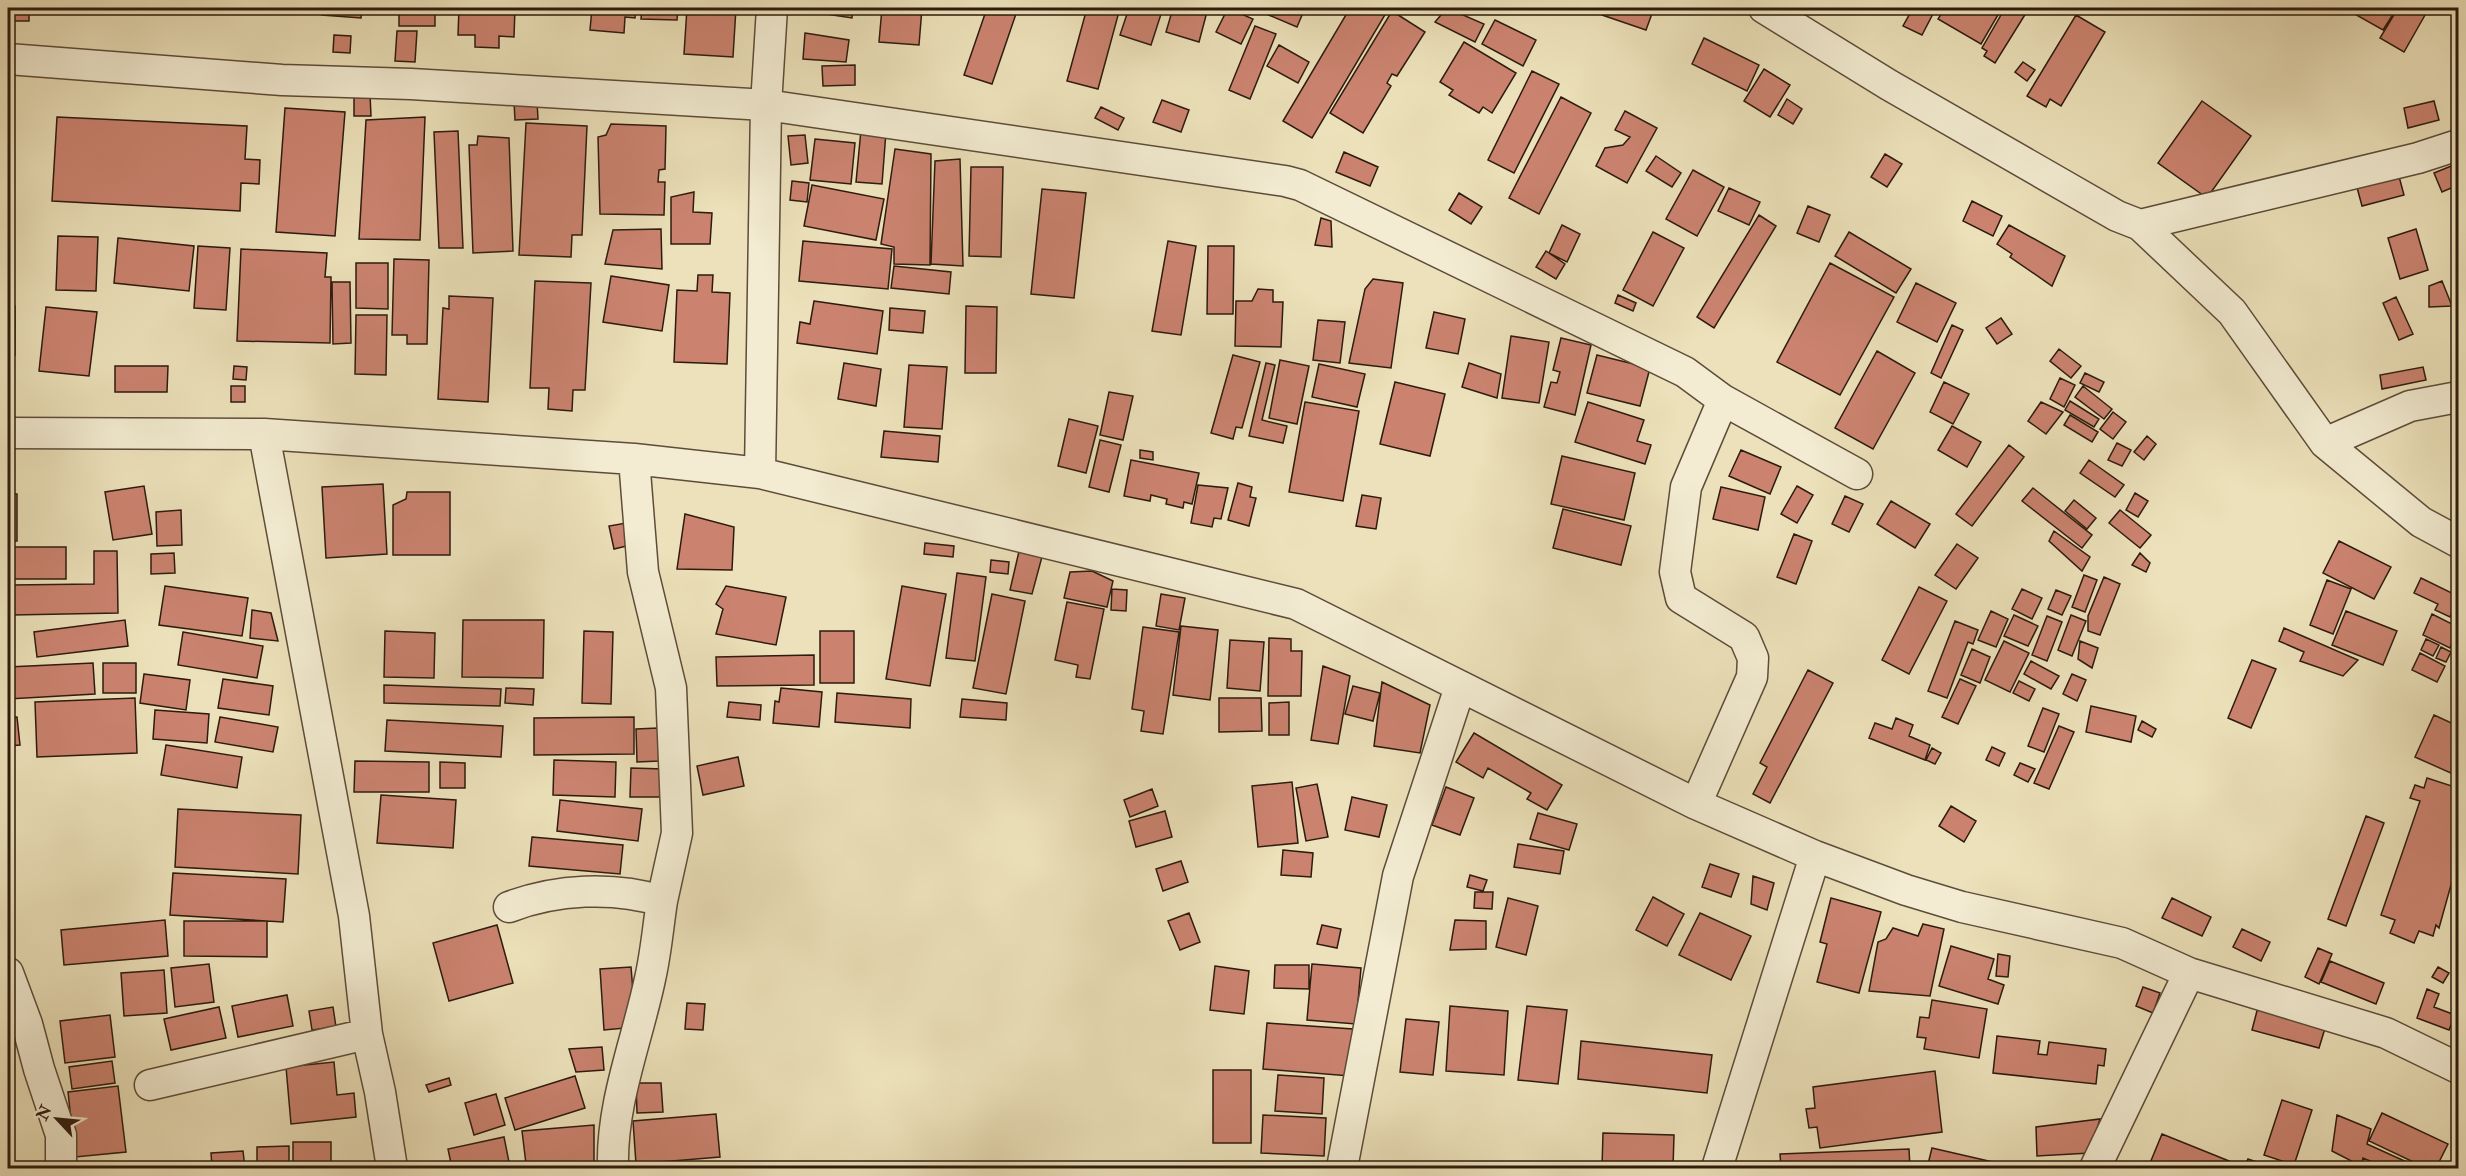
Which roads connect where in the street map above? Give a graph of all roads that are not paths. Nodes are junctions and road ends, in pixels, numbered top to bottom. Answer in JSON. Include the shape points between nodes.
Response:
{"nodes":[{"id":1,"x":772,"y":8,"type":"edge"},
{"id":2,"x":1764,"y":8,"type":"edge"},
{"id":3,"x":8,"y":59,"type":"edge"},
{"id":4,"x":766,"y":105,"type":"junction"},
{"id":5,"x":2458,"y":145,"type":"edge"},
{"id":6,"x":2140,"y":225,"type":"junction"},
{"id":7,"x":2458,"y":397,"type":"edge"},
{"id":8,"x":1723,"y":400,"type":"junction"},
{"id":9,"x":8,"y":433,"type":"edge"},
{"id":10,"x":264,"y":434,"type":"junction"},
{"id":11,"x":2325,"y":443,"type":"junction"},
{"id":12,"x":634,"y":459,"type":"junction"},
{"id":13,"x":760,"y":473,"type":"junction"},
{"id":14,"x":1857,"y":474,"type":"dead end"},
{"id":15,"x":2458,"y":542,"type":"edge"},
{"id":16,"x":1460,"y":687,"type":"junction"},
{"id":17,"x":1696,"y":804,"type":"junction"},
{"id":18,"x":1815,"y":856,"type":"junction"},
{"id":19,"x":662,"y":901,"type":"junction"},
{"id":20,"x":509,"y":907,"type":"dead end"},
{"id":21,"x":8,"y":973,"type":"edge"},
{"id":22,"x":2188,"y":973,"type":"junction"},
{"id":23,"x":367,"y":1034,"type":"junction"},
{"id":24,"x":2458,"y":1068,"type":"edge"},
{"id":25,"x":150,"y":1085,"type":"dead end"},
{"id":26,"x":61,"y":1168,"type":"edge"},
{"id":27,"x":392,"y":1168,"type":"edge"},
{"id":28,"x":613,"y":1168,"type":"edge"},
{"id":29,"x":1342,"y":1168,"type":"edge"},
{"id":30,"x":1717,"y":1168,"type":"edge"},
{"id":31,"x":2095,"y":1168,"type":"edge"}],
"edges":[{"from":1,"to":4,"type":"street"},
{"from":2,"to":6,"type":"street","via":[[1900,91],[2117,216]]},
{"from":3,"to":4,"type":"street","via":[[282,80]]},
{"from":4,"to":8,"type":"street","via":[[1285,180],[1677,368]]},
{"from":4,"to":13,"type":"street"},
{"from":5,"to":6,"type":"street"},
{"from":6,"to":11,"type":"street","via":[[2232,312]]},
{"from":7,"to":11,"type":"street","via":[[2410,406]]},
{"from":8,"to":14,"type":"street"},
{"from":8,"to":17,"type":"street","via":[[1686,487],[1675,572],[1681,598],[1744,637],[1753,657],[1752,677]]},
{"from":9,"to":10,"type":"street"},
{"from":10,"to":12,"type":"street"},
{"from":10,"to":23,"type":"street","via":[[354,916]]},
{"from":11,"to":15,"type":"street","via":[[2421,522]]},
{"from":12,"to":13,"type":"street"},
{"from":12,"to":19,"type":"street","via":[[643,572],[671,688],[677,833]]},
{"from":13,"to":16,"type":"street","via":[[1296,604]]},
{"from":16,"to":17,"type":"street"},
{"from":16,"to":29,"type":"street","via":[[1398,876]]},
{"from":17,"to":18,"type":"street"},
{"from":18,"to":22,"type":"street","via":[[1962,907],[2122,943]]},
{"from":18,"to":30,"type":"street"},
{"from":19,"to":20,"type":"street","via":[[603,891],[533,898]]},
{"from":19,"to":28,"type":"street","via":[[650,978],[621,1095]]},
{"from":21,"to":26,"type":"street","via":[[61,1135]]},
{"from":22,"to":24,"type":"street","via":[[2386,1033]]},
{"from":22,"to":31,"type":"street"},
{"from":23,"to":25,"type":"street"},
{"from":23,"to":27,"type":"street"}]}
